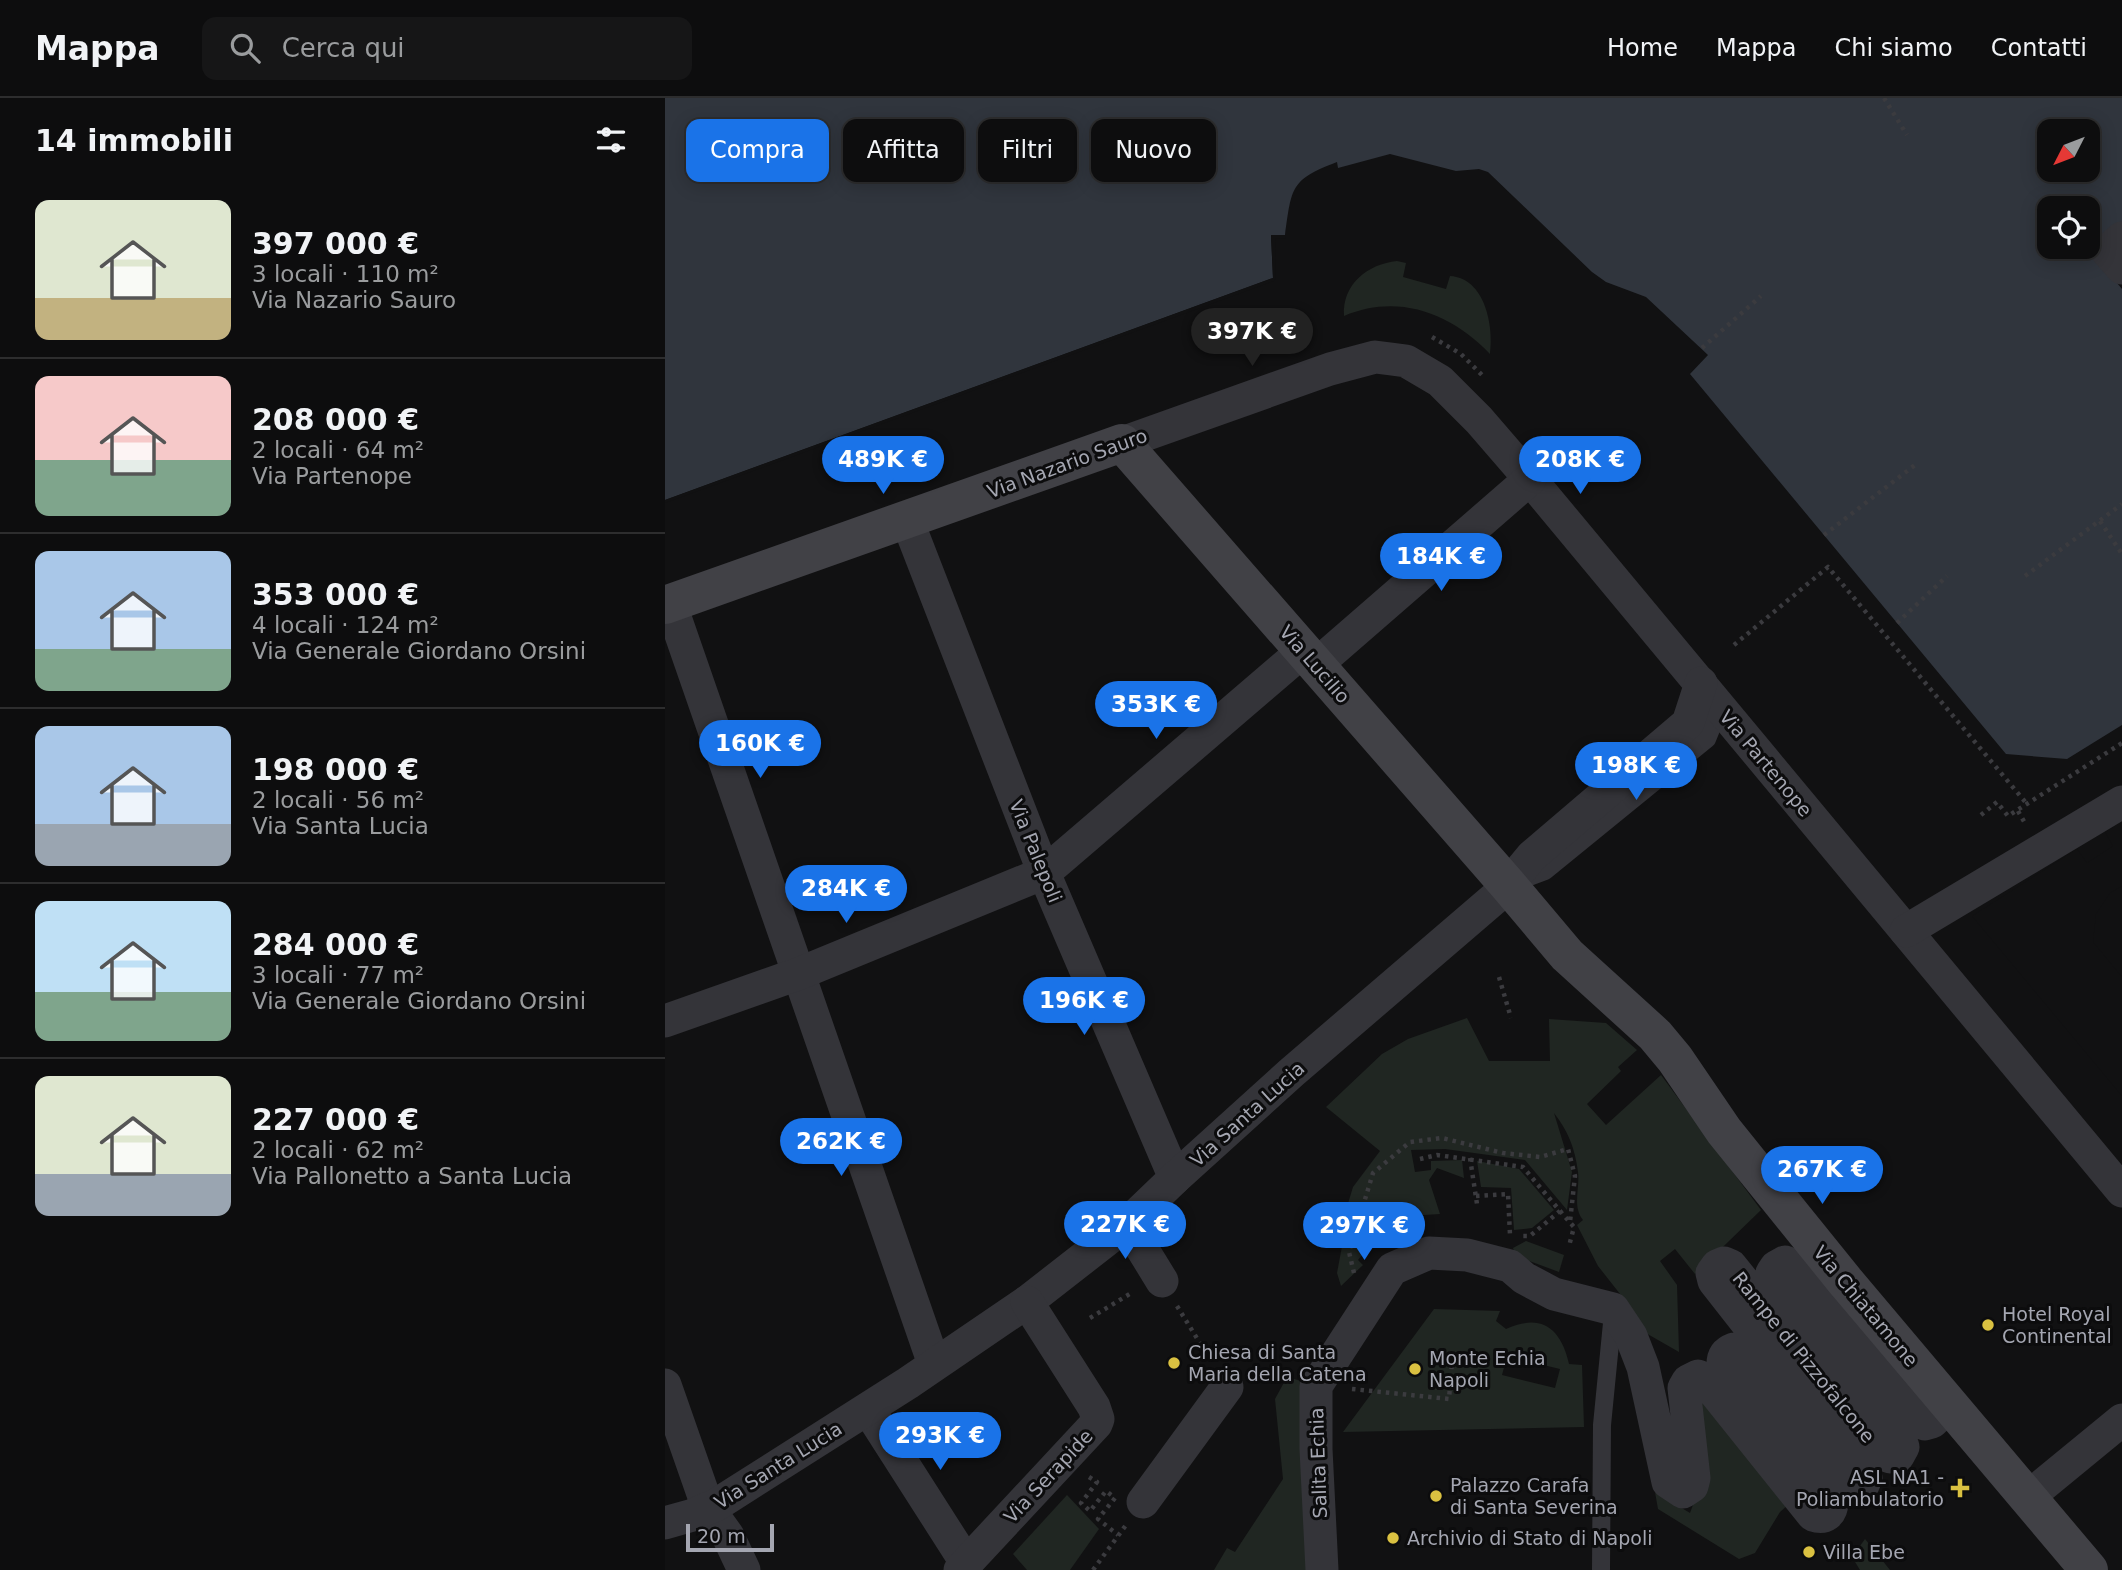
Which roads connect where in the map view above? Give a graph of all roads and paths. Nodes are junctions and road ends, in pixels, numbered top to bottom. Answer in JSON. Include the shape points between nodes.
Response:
{"nodes":[{"id":1,"x":1884,"y":98,"type":"edge"},
{"id":2,"x":1907,"y":135,"type":"dead end"},
{"id":3,"x":2122,"y":238,"type":"edge"},
{"id":4,"x":2122,"y":268,"type":"edge"},
{"id":5,"x":1761,"y":296,"type":"dead end"},
{"id":6,"x":1428,"y":336,"type":"dead end"},
{"id":7,"x":1702,"y":348,"type":"dead end"},
{"id":8,"x":1391,"y":359,"type":"joint"},
{"id":9,"x":1485,"y":378,"type":"dead end"},
{"id":10,"x":1122,"y":443,"type":"junction"},
{"id":11,"x":1915,"y":465,"type":"dead end"},
{"id":12,"x":1529,"y":479,"type":"junction"},
{"id":13,"x":2122,"y":504,"type":"edge"},
{"id":14,"x":907,"y":520,"type":"junction"},
{"id":15,"x":2100,"y":521,"type":"junction"},
{"id":16,"x":1824,"y":534,"type":"dead end"},
{"id":17,"x":2122,"y":554,"type":"edge"},
{"id":18,"x":1947,"y":576,"type":"dead end"},
{"id":19,"x":2025,"y":576,"type":"dead end"},
{"id":20,"x":667,"y":604,"type":"edge"},
{"id":21,"x":1897,"y":623,"type":"dead end"},
{"id":22,"x":1734,"y":645,"type":"dead end"},
{"id":23,"x":1310,"y":658,"type":"junction"},
{"id":24,"x":1710,"y":695,"type":"junction"},
{"id":25,"x":2122,"y":743,"type":"edge"},
{"id":26,"x":2122,"y":802,"type":"edge"},
{"id":27,"x":2027,"y":804,"type":"junction"},
{"id":28,"x":1982,"y":815,"type":"dead end"},
{"id":29,"x":1044,"y":873,"type":"junction"},
{"id":30,"x":1508,"y":885,"type":"junction"},
{"id":31,"x":1906,"y":932,"type":"junction"},
{"id":32,"x":798,"y":974,"type":"junction"},
{"id":33,"x":1499,"y":977,"type":"dead end"},
{"id":34,"x":1511,"y":1018,"type":"dead end"},
{"id":35,"x":665,"y":1021,"type":"edge"},
{"id":36,"x":1420,"y":1159,"type":"dead end"},
{"id":37,"x":1175,"y":1178,"type":"junction"},
{"id":38,"x":2122,"y":1191,"type":"edge"},
{"id":39,"x":1476,"y":1196,"type":"junction"},
{"id":40,"x":1477,"y":1204,"type":"dead end"},
{"id":41,"x":1560,"y":1211,"type":"dead end"},
{"id":42,"x":1570,"y":1222,"type":"junction"},
{"id":43,"x":1128,"y":1224,"type":"junction"},
{"id":44,"x":1511,"y":1238,"type":"dead end"},
{"id":45,"x":1569,"y":1246,"type":"dead end"},
{"id":46,"x":1162,"y":1281,"type":"joint"},
{"id":47,"x":1127,"y":1295,"type":"dead end"},
{"id":48,"x":1027,"y":1302,"type":"junction"},
{"id":49,"x":1363,"y":1311,"type":"junction"},
{"id":50,"x":1090,"y":1318,"type":"dead end"},
{"id":51,"x":1622,"y":1323,"type":"junction"},
{"id":52,"x":1453,"y":1362,"type":"dead end"},
{"id":53,"x":934,"y":1364,"type":"junction"},
{"id":54,"x":665,"y":1385,"type":"edge"},
{"id":55,"x":1316,"y":1386,"type":"junction"},
{"id":56,"x":1227,"y":1387,"type":"joint"},
{"id":57,"x":1949,"y":1406,"type":"junction"},
{"id":58,"x":868,"y":1409,"type":"junction"},
{"id":59,"x":2122,"y":1420,"type":"edge"},
{"id":60,"x":1090,"y":1476,"type":"dead end"},
{"id":61,"x":1106,"y":1491,"type":"dead end"},
{"id":62,"x":2027,"y":1498,"type":"junction"},
{"id":63,"x":1129,"y":1500,"type":"junction"},
{"id":64,"x":708,"y":1508,"type":"junction"},
{"id":65,"x":665,"y":1523,"type":"edge"},
{"id":66,"x":1118,"y":1535,"type":"junction"},
{"id":67,"x":964,"y":1567,"type":"edge"},
{"id":68,"x":744,"y":1570,"type":"edge"},
{"id":69,"x":1093,"y":1570,"type":"edge"},
{"id":70,"x":1322,"y":1570,"type":"edge"},
{"id":71,"x":1601,"y":1570,"type":"edge"},
{"id":72,"x":2089,"y":1570,"type":"edge"}],
"edges":[{"from":1,"to":2,"type":"path"},
{"from":3,"to":4,"type":"street","via":[[2107,251]]},
{"from":5,"to":7,"type":"path"},
{"from":6,"to":9,"type":"path","via":[[1461,354]]},
{"from":8,"to":10,"type":"street","name":"Via Nazario Sauro","via":[[1375,357],[1330,369]]},
{"from":8,"to":12,"type":"street","name":"Via Partenope","via":[[1406,361],[1440,381]]},
{"from":10,"to":14,"type":"street","name":"Via Nazario Sauro"},
{"from":10,"to":23,"type":"street","name":"Via Lucilio"},
{"from":11,"to":16,"type":"path"},
{"from":12,"to":23,"type":"street"},
{"from":12,"to":24,"type":"street","name":"Via Partenope"},
{"from":13,"to":15,"type":"path"},
{"from":14,"to":20,"type":"street","name":"Via Nazario Sauro"},
{"from":14,"to":29,"type":"street","name":"Via Palepoli"},
{"from":15,"to":17,"type":"path"},
{"from":15,"to":19,"type":"path"},
{"from":18,"to":21,"type":"path"},
{"from":20,"to":32,"type":"street"},
{"from":22,"to":27,"type":"path","via":[[1828,567]]},
{"from":23,"to":29,"type":"street"},
{"from":23,"to":30,"type":"street","name":"Via Lucilio"},
{"from":24,"to":30,"type":"street","name":"Via Santa Lucia","via":[[1688,723],[1532,856]]},
{"from":24,"to":31,"type":"street","name":"Via Partenope"},
{"from":25,"to":27,"type":"path"},
{"from":26,"to":31,"type":"street"},
{"from":27,"to":28,"type":"path","via":[[2008,817],[1997,802]]},
{"from":29,"to":32,"type":"street"},
{"from":29,"to":37,"type":"street","name":"Via Palepoli"},
{"from":30,"to":37,"type":"street","name":"Via Santa Lucia"},
{"from":30,"to":57,"type":"street","name":"Via Chiatamone","via":[[1567,955],[1655,1035],[1724,1131]]},
{"from":31,"to":38,"type":"street","name":"Via Partenope"},
{"from":32,"to":35,"type":"street"},
{"from":32,"to":53,"type":"street"},
{"from":33,"to":34,"type":"path"},
{"from":36,"to":39,"type":"path","via":[[1437,1155],[1470,1158]]},
{"from":37,"to":43,"type":"street","name":"Via Santa Lucia"},
{"from":39,"to":40,"type":"path"},
{"from":39,"to":44,"type":"path","via":[[1508,1194]]},
{"from":41,"to":42,"type":"path"},
{"from":42,"to":45,"type":"path","via":[[1574,1227]]},
{"from":42,"to":49,"type":"path","via":[[1575,1176],[1568,1149],[1540,1157],[1442,1138],[1411,1142],[1373,1173],[1349,1252]]},
{"from":43,"to":46,"type":"street"},
{"from":43,"to":48,"type":"street","name":"Via Santa Lucia"},
{"from":46,"to":56,"type":"path"},
{"from":47,"to":50,"type":"path"},
{"from":48,"to":53,"type":"street","name":"Via Santa Lucia"},
{"from":48,"to":67,"type":"street","name":"Via Serapide","via":[[1098,1419]]},
{"from":49,"to":51,"type":"street","name":"Salita Echia","via":[[1392,1269],[1429,1253],[1467,1255],[1510,1266],[1554,1294]]},
{"from":49,"to":55,"type":"street","name":"Salita Echia"},
{"from":51,"to":57,"type":"street","name":"Rampe di Pizzofalcone","via":[[1643,1367],[1668,1482],[1683,1492],[1694,1478],[1684,1388],[1698,1376],[1813,1515],[1828,1515],[1832,1508],[1832,1501],[1723,1364],[1723,1357],[1734,1349],[1848,1483],[1856,1487],[1866,1478],[1714,1281],[1712,1273],[1724,1263],[1881,1453],[1898,1456],[1903,1447],[1900,1438],[1774,1282],[1776,1267],[1785,1262],[1793,1265],[1918,1421],[1932,1422]]},
{"from":51,"to":71,"type":"lane","via":[[1602,1425]]},
{"from":52,"to":55,"type":"path","via":[[1449,1399]]},
{"from":53,"to":58,"type":"street","name":"Via Santa Lucia"},
{"from":54,"to":64,"type":"street"},
{"from":55,"to":70,"type":"street","name":"Salita Echia"},
{"from":56,"to":63,"type":"street"},
{"from":57,"to":62,"type":"street","name":"Via Chiatamone"},
{"from":58,"to":64,"type":"street","name":"Via Santa Lucia"},
{"from":58,"to":67,"type":"street"},
{"from":59,"to":62,"type":"street"},
{"from":60,"to":61,"type":"path","via":[[1097,1482],[1081,1503],[1090,1511]]},
{"from":62,"to":72,"type":"street","name":"Via Chiatamone"},
{"from":63,"to":66,"type":"path"},
{"from":63,"to":66,"type":"path","via":[[1098,1519]]},
{"from":64,"to":65,"type":"street","name":"Via Santa Lucia"},
{"from":64,"to":68,"type":"street"},
{"from":66,"to":69,"type":"path"}]}
